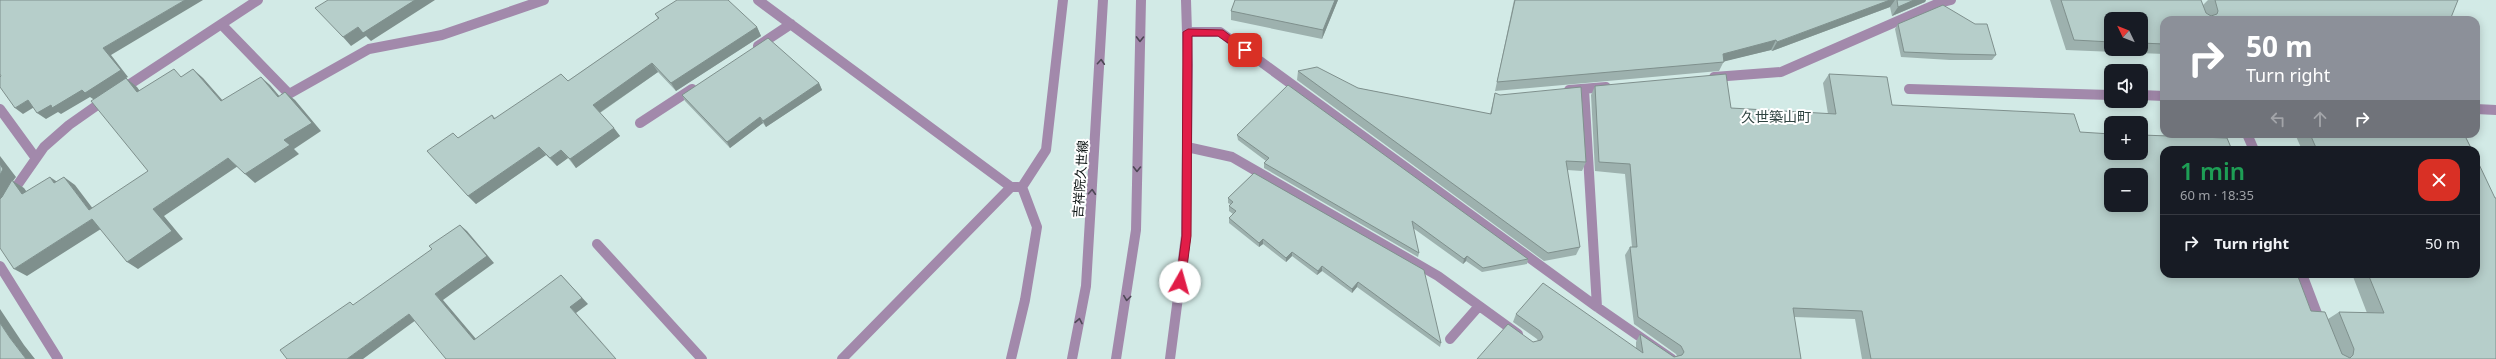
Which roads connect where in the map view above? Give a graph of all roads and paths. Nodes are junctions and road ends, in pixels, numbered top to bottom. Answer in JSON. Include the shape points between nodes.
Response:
{"nodes":[{"id":1,"x":258,"y":0,"type":"edge"},
{"id":2,"x":544,"y":0,"type":"edge"},
{"id":3,"x":758,"y":0,"type":"edge"},
{"id":4,"x":1063,"y":0,"type":"edge"},
{"id":5,"x":1103,"y":0,"type":"edge"},
{"id":6,"x":1141,"y":0,"type":"edge"},
{"id":7,"x":1186,"y":0,"type":"edge"},
{"id":8,"x":1951,"y":0,"type":"edge"},
{"id":9,"x":1936,"y":1,"type":"edge"},
{"id":10,"x":791,"y":24,"type":"junction"},
{"id":11,"x":222,"y":25,"type":"junction"},
{"id":12,"x":1188,"y":32,"type":"junction"},
{"id":13,"x":752,"y":50,"type":"edge"},
{"id":14,"x":1702,"y":78,"type":"edge"},
{"id":15,"x":699,"y":84,"type":"edge"},
{"id":16,"x":1616,"y":86,"type":"edge"},
{"id":17,"x":1584,"y":89,"type":"junction"},
{"id":18,"x":1909,"y":89,"type":"dead end"},
{"id":19,"x":1560,"y":91,"type":"edge"},
{"id":20,"x":2104,"y":94,"type":"edge"},
{"id":21,"x":2148,"y":95,"type":"edge"},
{"id":22,"x":2160,"y":96,"type":"edge"},
{"id":23,"x":0,"y":109,"type":"edge"},
{"id":24,"x":2480,"y":109,"type":"edge"},
{"id":25,"x":2496,"y":110,"type":"edge"},
{"id":26,"x":640,"y":123,"type":"dead end"},
{"id":27,"x":1187,"y":147,"type":"junction"},
{"id":28,"x":35,"y":157,"type":"junction"},
{"id":29,"x":1016,"y":187,"type":"junction"},
{"id":30,"x":0,"y":210,"type":"edge"},
{"id":31,"x":597,"y":244,"type":"dead end"},
{"id":32,"x":0,"y":266,"type":"edge"},
{"id":33,"x":2304,"y":278,"type":"edge"},
{"id":34,"x":1479,"y":306,"type":"junction"},
{"id":35,"x":1597,"y":307,"type":"junction"},
{"id":36,"x":1450,"y":338,"type":"dead end"},
{"id":37,"x":2327,"y":338,"type":"edge"},
{"id":38,"x":1527,"y":340,"type":"edge"},
{"id":39,"x":58,"y":359,"type":"edge"},
{"id":40,"x":702,"y":359,"type":"edge"},
{"id":41,"x":842,"y":359,"type":"edge"},
{"id":42,"x":1011,"y":359,"type":"edge"},
{"id":43,"x":1072,"y":359,"type":"edge"},
{"id":44,"x":1116,"y":359,"type":"edge"},
{"id":45,"x":1170,"y":359,"type":"edge"},
{"id":46,"x":1672,"y":359,"type":"edge"}],
"edges":[{"from":1,"to":11,"type":"street"},
{"from":2,"to":11,"type":"street","via":[[442,35],[369,49],[289,94]]},
{"from":3,"to":10,"type":"street"},
{"from":4,"to":29,"type":"street","via":[[1046,150]]},
{"from":43,"to":5,"type":"street","name":"吉祥院久世線","one_way":true,"via":[[1086,286]]},
{"from":6,"to":44,"type":"street","one_way":true,"via":[[1136,230]]},
{"from":7,"to":12,"type":"street"},
{"from":8,"to":9,"type":"street"},
{"from":9,"to":14,"type":"street","via":[[1781,72]]},
{"from":10,"to":13,"type":"street"},
{"from":10,"to":29,"type":"street"},
{"from":11,"to":28,"type":"street","via":[[66,125]]},
{"from":12,"to":27,"type":"street"},
{"from":12,"to":35,"type":"street","via":[[1220,32]]},
{"from":15,"to":26,"type":"street"},
{"from":16,"to":17,"type":"street"},
{"from":17,"to":19,"type":"street"},
{"from":17,"to":35,"type":"street"},
{"from":18,"to":20,"type":"street"},
{"from":21,"to":22,"type":"street"},
{"from":23,"to":28,"type":"street"},
{"from":24,"to":25,"type":"street"},
{"from":27,"to":34,"type":"street","via":[[1232,157],[1438,276]]},
{"from":27,"to":45,"type":"street","via":[[1186,236]]},
{"from":28,"to":30,"type":"street","via":[[10,200]]},
{"from":29,"to":41,"type":"street"},
{"from":29,"to":42,"type":"street","via":[[1037,227],[1025,300]]},
{"from":31,"to":40,"type":"street"},
{"from":32,"to":39,"type":"street"},
{"from":33,"to":37,"type":"street"},
{"from":34,"to":36,"type":"street"},
{"from":34,"to":38,"type":"street"},
{"from":35,"to":46,"type":"street"}]}
